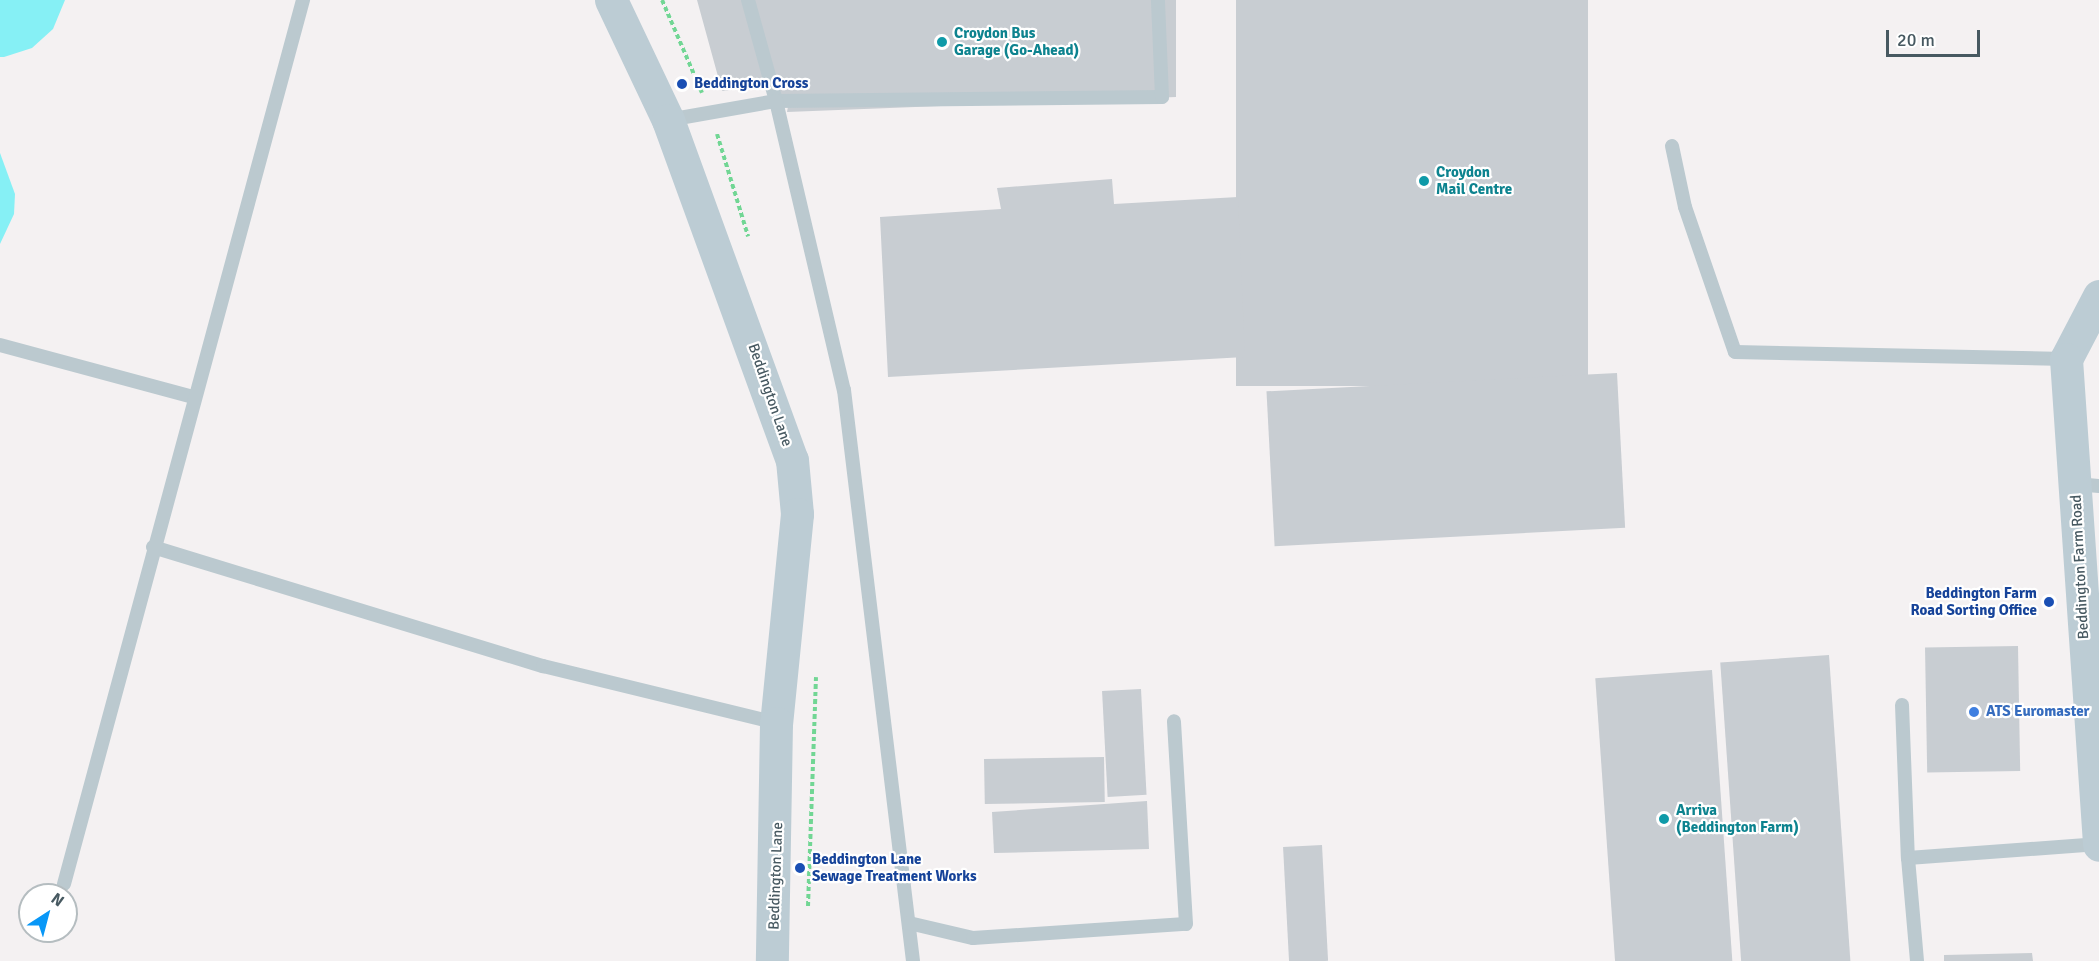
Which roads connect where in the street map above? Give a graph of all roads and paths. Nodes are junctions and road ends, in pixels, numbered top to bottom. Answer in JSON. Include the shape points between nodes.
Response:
{"nodes":[{"id":1,"x":303,"y":0,"type":"edge"},
{"id":2,"x":611,"y":0,"type":"edge"},
{"id":3,"x":748,"y":0,"type":"edge"},
{"id":4,"x":1158,"y":0,"type":"edge"},
{"id":5,"x":776,"y":101,"type":"junction"},
{"id":6,"x":668,"y":120,"type":"junction"},
{"id":7,"x":1672,"y":146,"type":"dead end"},
{"id":8,"x":2099,"y":297,"type":"edge"},
{"id":9,"x":0,"y":345,"type":"edge"},
{"id":10,"x":2066,"y":359,"type":"junction"},
{"id":11,"x":193,"y":397,"type":"junction"},
{"id":12,"x":2088,"y":485,"type":"edge"},
{"id":13,"x":153,"y":547,"type":"junction"},
{"id":14,"x":1902,"y":705,"type":"dead end"},
{"id":15,"x":1174,"y":721,"type":"dead end"},
{"id":16,"x":776,"y":723,"type":"junction"},
{"id":17,"x":2099,"y":845,"type":"edge"},
{"id":18,"x":1908,"y":858,"type":"junction"},
{"id":19,"x":64,"y":883,"type":"edge"},
{"id":20,"x":909,"y":923,"type":"junction"},
{"id":21,"x":772,"y":961,"type":"edge"},
{"id":22,"x":913,"y":961,"type":"edge"},
{"id":23,"x":1917,"y":961,"type":"edge"}],
"edges":[{"from":1,"to":11,"type":"lane"},
{"from":2,"to":6,"type":"main road","name":"Beddington Lane"},
{"from":3,"to":5,"type":"lane"},
{"from":4,"to":5,"type":"lane","via":[[1162,97]]},
{"from":5,"to":6,"type":"lane"},
{"from":5,"to":20,"type":"lane","via":[[844,390]]},
{"from":6,"to":16,"type":"main road","name":"Beddington Lane","via":[[792,459],[797,514]]},
{"from":7,"to":10,"type":"lane","via":[[1685,207],[1735,352]]},
{"from":8,"to":10,"type":"main road"},
{"from":9,"to":11,"type":"lane"},
{"from":10,"to":12,"type":"main road","name":"Beddington Farm Road"},
{"from":11,"to":13,"type":"lane"},
{"from":12,"to":17,"type":"main road","name":"Beddington Farm Road"},
{"from":13,"to":16,"type":"lane","via":[[543,666]]},
{"from":13,"to":19,"type":"lane"},
{"from":14,"to":18,"type":"lane"},
{"from":15,"to":20,"type":"lane","via":[[1186,924],[973,938]]},
{"from":16,"to":21,"type":"main road","name":"Beddington Lane"},
{"from":17,"to":18,"type":"lane"},
{"from":18,"to":23,"type":"lane"},
{"from":20,"to":22,"type":"lane"}]}
